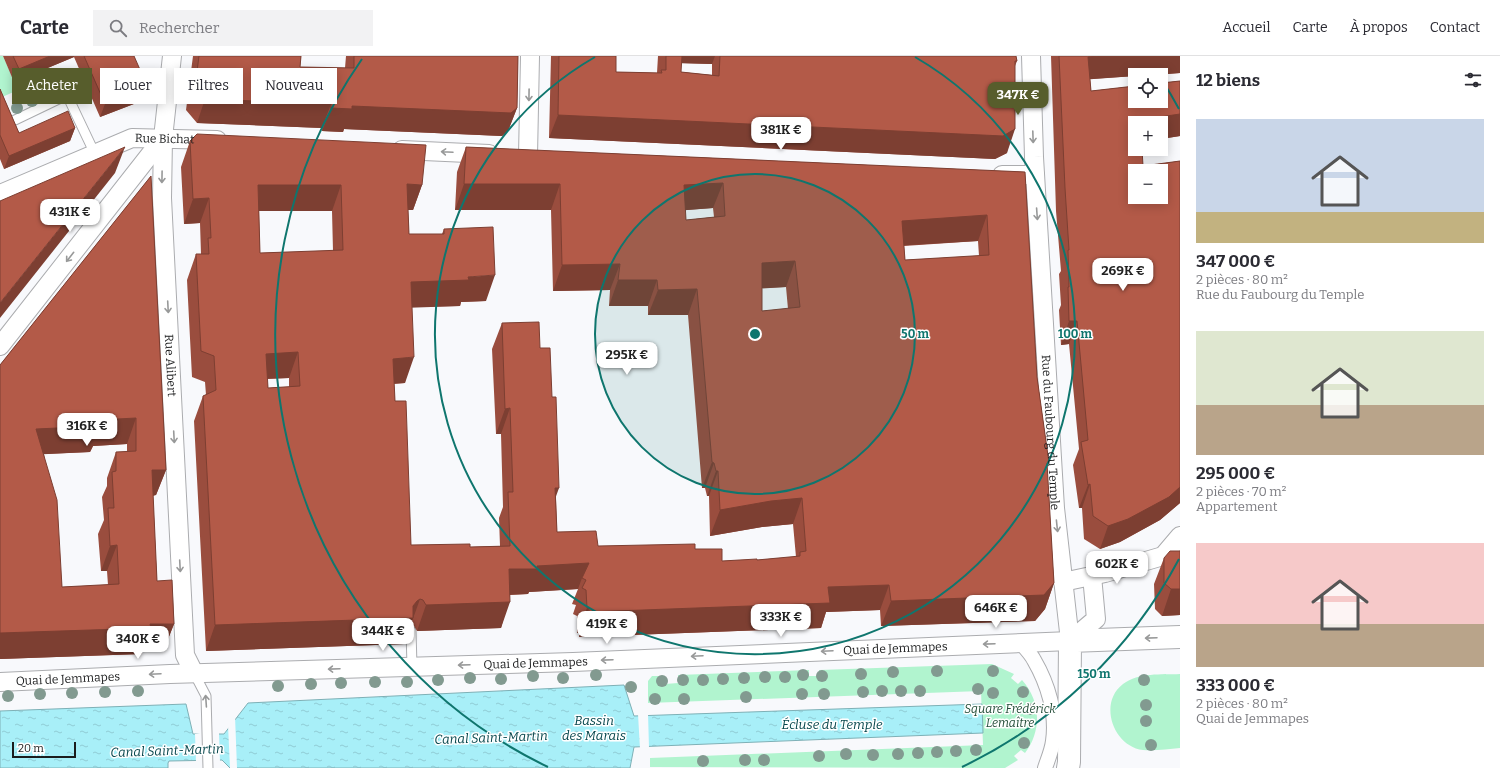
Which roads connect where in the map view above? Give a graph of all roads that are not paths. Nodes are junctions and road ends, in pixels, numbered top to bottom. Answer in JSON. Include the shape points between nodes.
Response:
{"nodes":[{"id":1,"x":172,"y":56,"type":"edge"},
{"id":2,"x":530,"y":56,"type":"edge"},
{"id":3,"x":1031,"y":56,"type":"edge"},
{"id":4,"x":15,"y":120,"type":"edge"},
{"id":5,"x":163,"y":138,"type":"junction"},
{"id":6,"x":230,"y":141,"type":"edge"},
{"id":7,"x":388,"y":149,"type":"edge"},
{"id":8,"x":95,"y":154,"type":"junction"},
{"id":9,"x":990,"y":175,"type":"edge"},
{"id":10,"x":1035,"y":176,"type":"junction"},
{"id":11,"x":0,"y":194,"type":"edge"},
{"id":12,"x":0,"y":346,"type":"edge"},
{"id":13,"x":1180,"y":536,"type":"edge"},
{"id":14,"x":1172,"y":558,"type":"edge"},
{"id":15,"x":1092,"y":576,"type":"junction"},
{"id":16,"x":1063,"y":582,"type":"junction"},
{"id":17,"x":411,"y":631,"type":"edge"},
{"id":18,"x":1180,"y":638,"type":"edge"},
{"id":19,"x":1070,"y":641,"type":"junction"},
{"id":20,"x":1021,"y":643,"type":"junction"},
{"id":21,"x":412,"y":666,"type":"junction"},
{"id":22,"x":194,"y":673,"type":"junction"},
{"id":23,"x":0,"y":682,"type":"edge"},
{"id":24,"x":208,"y":768,"type":"edge"},
{"id":25,"x":1045,"y":768,"type":"edge"},
{"id":26,"x":1068,"y":768,"type":"edge"}],
"edges":[{"from":1,"to":5,"type":"street","name":"Rue Alibert"},
{"from":2,"to":7,"type":"street","one_way":true,"via":[[522,156]]},
{"from":3,"to":10,"type":"street","name":"Rue du Faubourg du Temple","one_way":true},
{"from":4,"to":8,"type":"lane","via":[[67,95]]},
{"from":5,"to":6,"type":"street","name":"Rue Bichat"},
{"from":5,"to":8,"type":"street","name":"Rue Bichat","via":[[132,138]]},
{"from":5,"to":12,"type":"street","one_way":true},
{"from":5,"to":22,"type":"street","name":"Rue Alibert","one_way":true,"via":[[162,198],[185,655]]},
{"from":8,"to":11,"type":"street","name":"Rue Bichat"},
{"from":9,"to":10,"type":"street"},
{"from":10,"to":16,"type":"street","name":"Rue du Faubourg du Temple","one_way":true,"via":[[1055,508]]},
{"from":13,"to":14,"type":"street"},
{"from":14,"to":15,"type":"street"},
{"from":15,"to":16,"type":"street"},
{"from":15,"to":19,"type":"street","via":[[1096,619]]},
{"from":16,"to":19,"type":"street","name":"Rue du Faubourg du Temple"},
{"from":17,"to":21,"type":"lane"},
{"from":18,"to":19,"type":"street","one_way":true},
{"from":19,"to":20,"type":"street","name":"Quai de Jemmapes"},
{"from":19,"to":26,"type":"street","name":"Rue du Faubourg du Temple"},
{"from":20,"to":21,"type":"street","name":"Quai de Jemmapes","one_way":true,"via":[[573,662]]},
{"from":20,"to":25,"type":"street","via":[[1034,660],[1048,689],[1051,704],[1054,721],[1053,741]]},
{"from":21,"to":22,"type":"street","name":"Quai de Jemmapes","one_way":true},
{"from":22,"to":23,"type":"street","name":"Quai de Jemmapes","one_way":true},
{"from":24,"to":22,"type":"lane","one_way":true,"via":[[206,696]]}]}
